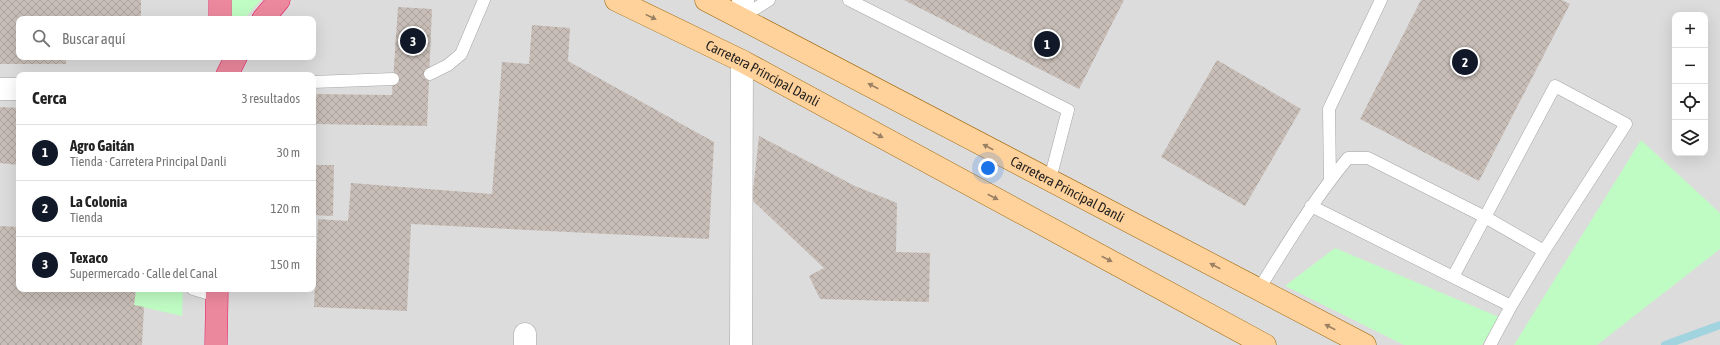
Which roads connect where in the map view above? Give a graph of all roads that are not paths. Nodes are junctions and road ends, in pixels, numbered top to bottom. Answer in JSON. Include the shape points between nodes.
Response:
{"nodes":[{"id":1,"x":220,"y":0,"type":"edge"},
{"id":2,"x":279,"y":0,"type":"edge"},
{"id":3,"x":484,"y":0,"type":"edge"},
{"id":4,"x":616,"y":0,"type":"edge"},
{"id":5,"x":706,"y":0,"type":"edge"},
{"id":6,"x":769,"y":0,"type":"edge"},
{"id":7,"x":849,"y":0,"type":"edge"},
{"id":8,"x":1381,"y":0,"type":"edge"},
{"id":9,"x":742,"y":9,"type":"edge"},
{"id":10,"x":220,"y":16,"type":"edge"},
{"id":11,"x":266,"y":16,"type":"edge"},
{"id":12,"x":221,"y":60,"type":"edge"},
{"id":13,"x":234,"y":60,"type":"edge"},
{"id":14,"x":742,"y":61,"type":"junction"},
{"id":15,"x":221,"y":72,"type":"edge"},
{"id":16,"x":228,"y":72,"type":"edge"},
{"id":17,"x":430,"y":74,"type":"dead end"},
{"id":18,"x":393,"y":79,"type":"dead end"},
{"id":19,"x":316,"y":82,"type":"edge"},
{"id":20,"x":0,"y":89,"type":"edge"},
{"id":21,"x":16,"y":89,"type":"edge"},
{"id":22,"x":1050,"y":179,"type":"junction"},
{"id":23,"x":1330,"y":180,"type":"junction"},
{"id":24,"x":1310,"y":206,"type":"junction"},
{"id":25,"x":1485,"y":217,"type":"junction"},
{"id":26,"x":1544,"y":250,"type":"junction"},
{"id":27,"x":1453,"y":278,"type":"junction"},
{"id":28,"x":1259,"y":289,"type":"junction"},
{"id":29,"x":217,"y":293,"type":"edge"},
{"id":30,"x":1511,"y":306,"type":"junction"},
{"id":31,"x":216,"y":345,"type":"edge"},
{"id":32,"x":741,"y":345,"type":"edge"},
{"id":33,"x":1265,"y":345,"type":"edge"},
{"id":34,"x":1364,"y":345,"type":"edge"},
{"id":35,"x":1490,"y":345,"type":"edge"}],
"edges":[{"from":1,"to":10,"type":"highway"},
{"from":2,"to":11,"type":"highway"},
{"from":3,"to":17,"type":"lane","via":[[461,54],[448,65]]},
{"from":4,"to":14,"type":"main road","name":"Carretera Principal Danli","one_way":true},
{"from":5,"to":9,"type":"main road","name":"Carretera Principal Danli"},
{"from":6,"to":9,"type":"lane"},
{"from":7,"to":22,"type":"lane","via":[[1068,110]]},
{"from":8,"to":23,"type":"lane","via":[[1329,109]]},
{"from":22,"to":9,"type":"main road","name":"Carretera Principal Danli","one_way":true},
{"from":12,"to":15,"type":"highway"},
{"from":13,"to":16,"type":"highway"},
{"from":14,"to":32,"type":"street"},
{"from":14,"to":33,"type":"main road","name":"Carretera Principal Danli","one_way":true},
{"from":18,"to":19,"type":"lane"},
{"from":20,"to":21,"type":"street"},
{"from":28,"to":22,"type":"main road","name":"Carretera Principal Danli","one_way":true},
{"from":23,"to":24,"type":"lane"},
{"from":23,"to":25,"type":"lane","via":[[1348,158],[1368,158]]},
{"from":24,"to":27,"type":"lane"},
{"from":24,"to":28,"type":"lane"},
{"from":25,"to":26,"type":"lane"},
{"from":25,"to":26,"type":"lane","via":[[1555,86],[1626,124]]},
{"from":25,"to":27,"type":"lane"},
{"from":26,"to":30,"type":"lane"},
{"from":27,"to":30,"type":"lane"},
{"from":34,"to":28,"type":"main road","name":"Carretera Principal Danli","one_way":true},
{"from":29,"to":31,"type":"highway"},
{"from":30,"to":35,"type":"lane"}]}
